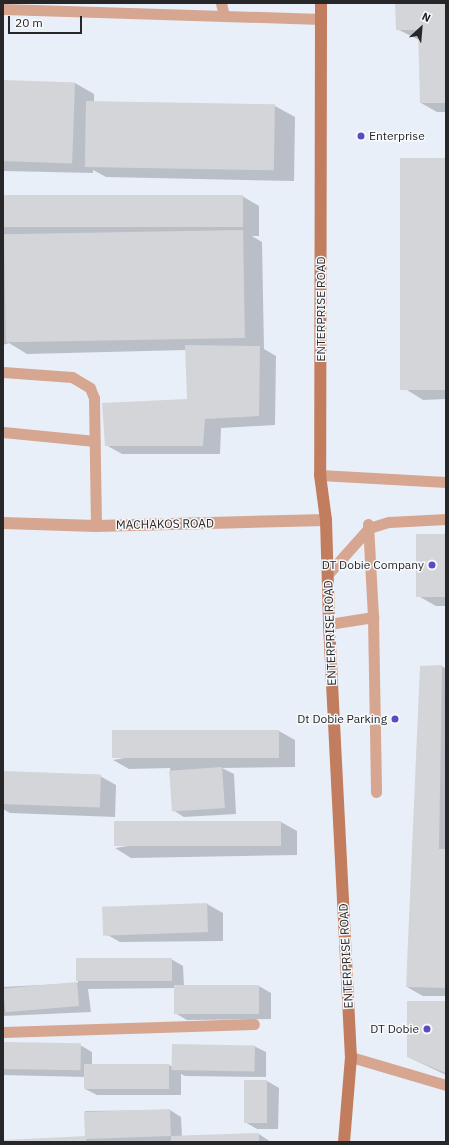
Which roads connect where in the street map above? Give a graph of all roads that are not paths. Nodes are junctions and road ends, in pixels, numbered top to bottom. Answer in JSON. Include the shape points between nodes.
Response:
{"nodes":[{"id":1,"x":222,"y":3,"type":"edge"},
{"id":2,"x":321,"y":3,"type":"edge"},
{"id":3,"x":3,"y":9,"type":"edge"},
{"id":4,"x":224,"y":16,"type":"junction"},
{"id":5,"x":321,"y":19,"type":"junction"},
{"id":6,"x":3,"y":372,"type":"edge"},
{"id":7,"x":3,"y":432,"type":"edge"},
{"id":8,"x":95,"y":441,"type":"junction"},
{"id":9,"x":320,"y":475,"type":"junction"},
{"id":10,"x":446,"y":482,"type":"edge"},
{"id":11,"x":446,"y":519,"type":"edge"},
{"id":12,"x":326,"y":520,"type":"junction"},
{"id":13,"x":3,"y":523,"type":"edge"},
{"id":14,"x":96,"y":526,"type":"junction"},
{"id":15,"x":368,"y":526,"type":"junction"},
{"id":16,"x":327,"y":575,"type":"junction"},
{"id":17,"x":373,"y":617,"type":"junction"},
{"id":18,"x":329,"y":624,"type":"junction"},
{"id":19,"x":376,"y":792,"type":"dead end"},
{"id":20,"x":254,"y":1024,"type":"dead end"},
{"id":21,"x":3,"y":1032,"type":"edge"},
{"id":22,"x":351,"y":1057,"type":"junction"},
{"id":23,"x":446,"y":1085,"type":"edge"},
{"id":24,"x":344,"y":1142,"type":"edge"}],
"edges":[{"from":1,"to":4,"type":"lane"},
{"from":2,"to":5,"type":"main road","name":"ENTERPRISE ROAD"},
{"from":3,"to":4,"type":"lane"},
{"from":4,"to":5,"type":"lane"},
{"from":5,"to":9,"type":"main road","name":"ENTERPRISE ROAD"},
{"from":6,"to":8,"type":"lane","via":[[72,377],[83,382],[90,388],[94,398]]},
{"from":7,"to":8,"type":"lane"},
{"from":8,"to":14,"type":"lane"},
{"from":9,"to":10,"type":"lane"},
{"from":9,"to":12,"type":"main road","name":"ENTERPRISE ROAD"},
{"from":11,"to":15,"type":"lane","via":[[389,522]]},
{"from":12,"to":14,"type":"street","name":"MACHAKOS ROAD"},
{"from":12,"to":16,"type":"main road","name":"ENTERPRISE ROAD"},
{"from":13,"to":14,"type":"street","name":"MACHAKOS ROAD"},
{"from":15,"to":16,"type":"lane"},
{"from":15,"to":17,"type":"lane"},
{"from":16,"to":18,"type":"main road","name":"ENTERPRISE ROAD"},
{"from":17,"to":18,"type":"lane"},
{"from":17,"to":19,"type":"lane"},
{"from":18,"to":22,"type":"main road","name":"ENTERPRISE ROAD"},
{"from":20,"to":21,"type":"lane"},
{"from":22,"to":23,"type":"lane"},
{"from":22,"to":24,"type":"main road","name":"ENTERPRISE ROAD"}]}
